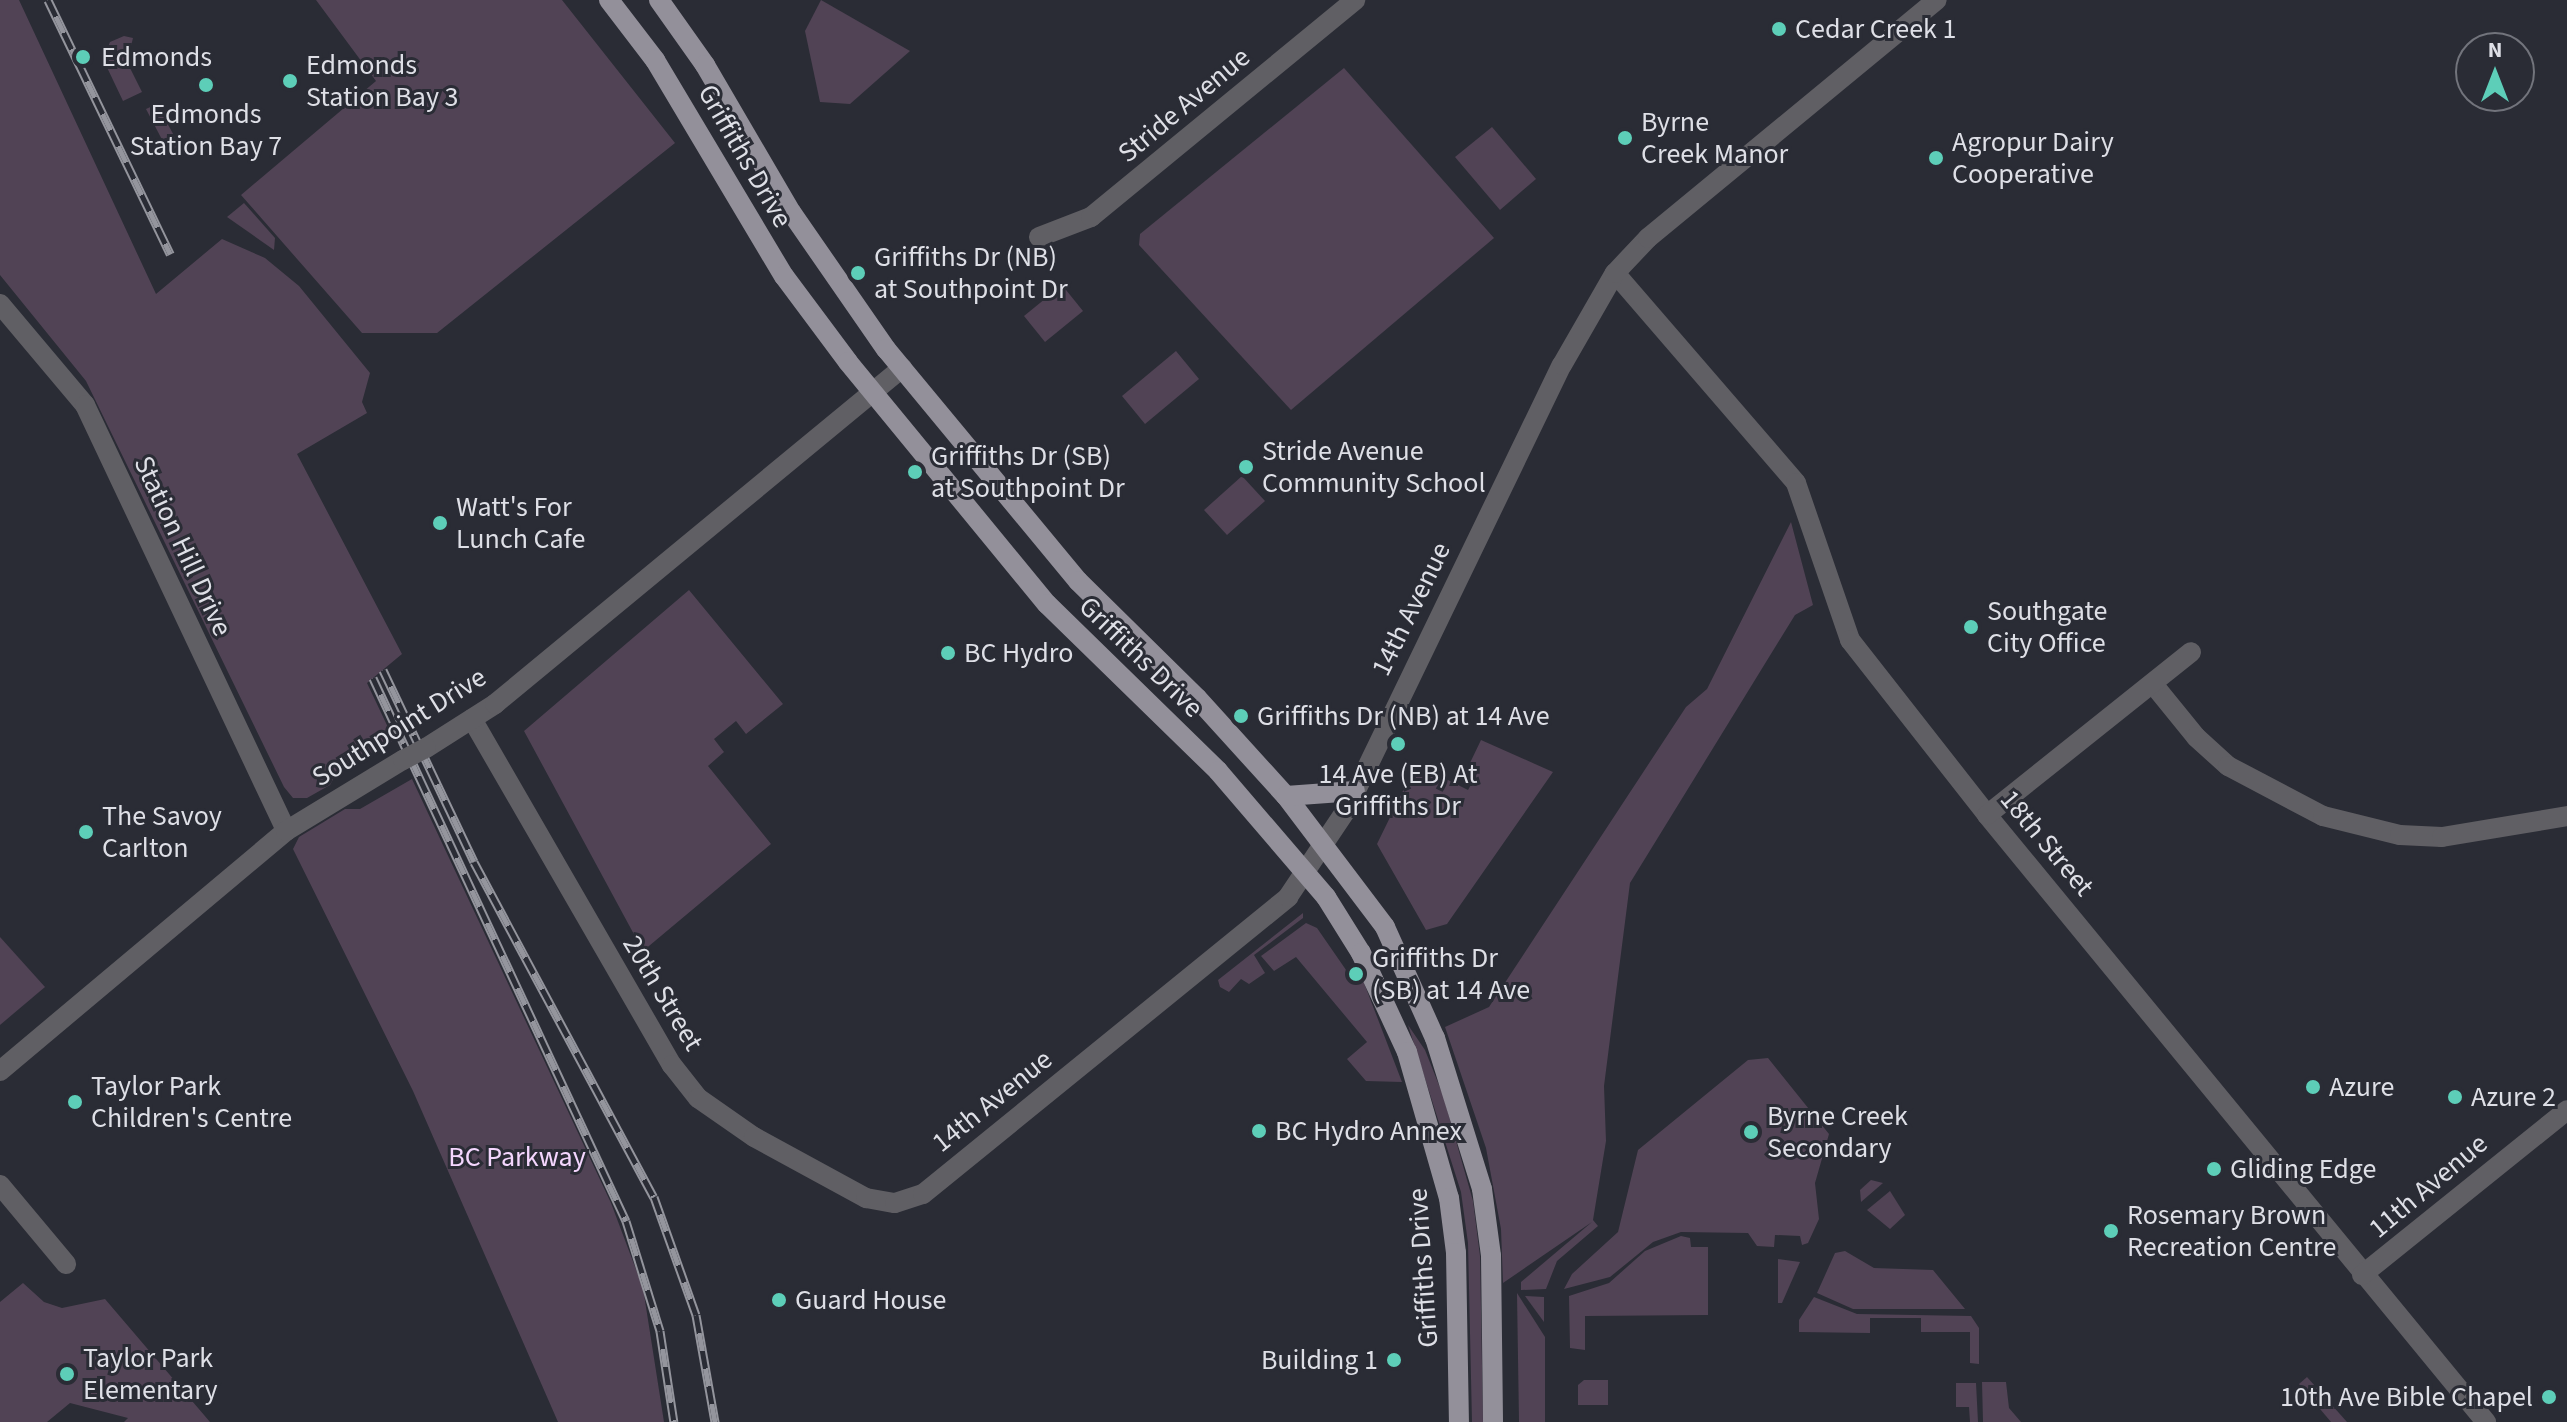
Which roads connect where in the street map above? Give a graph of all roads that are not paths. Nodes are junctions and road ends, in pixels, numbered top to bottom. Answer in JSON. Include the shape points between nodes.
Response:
{"nodes":[{"id":1,"x":609,"y":0,"type":"edge"},
{"id":2,"x":659,"y":0,"type":"edge"},
{"id":3,"x":1355,"y":0,"type":"edge"},
{"id":4,"x":1937,"y":0,"type":"edge"},
{"id":5,"x":1039,"y":237,"type":"dead end"},
{"id":6,"x":1615,"y":273,"type":"junction"},
{"id":7,"x":0,"y":304,"type":"edge"},
{"id":8,"x":902,"y":368,"type":"junction"},
{"id":9,"x":872,"y":393,"type":"junction"},
{"id":10,"x":2191,"y":652,"type":"dead end"},
{"id":11,"x":2153,"y":684,"type":"junction"},
{"id":12,"x":472,"y":719,"type":"junction"},
{"id":13,"x":1355,"y":791,"type":"junction"},
{"id":14,"x":1286,"y":796,"type":"junction"},
{"id":15,"x":1987,"y":815,"type":"junction"},
{"id":16,"x":2567,"y":816,"type":"edge"},
{"id":17,"x":286,"y":831,"type":"junction"},
{"id":18,"x":1326,"y":844,"type":"junction"},
{"id":19,"x":1305,"y":873,"type":"junction"},
{"id":20,"x":0,"y":1071,"type":"edge"},
{"id":21,"x":2567,"y":1110,"type":"edge"},
{"id":22,"x":0,"y":1185,"type":"edge"},
{"id":23,"x":895,"y":1203,"type":"joint"},
{"id":24,"x":66,"y":1264,"type":"dead end"},
{"id":25,"x":2362,"y":1275,"type":"junction"},
{"id":26,"x":1459,"y":1422,"type":"edge"},
{"id":27,"x":1493,"y":1422,"type":"edge"},
{"id":28,"x":2486,"y":1422,"type":"edge"}],
"edges":[{"from":1,"to":9,"type":"main road","name":"Griffiths Drive","via":[[655,60],[784,276]]},
{"from":2,"to":8,"type":"main road","name":"Griffiths Drive","via":[[705,65],[791,212]]},
{"from":3,"to":5,"type":"street","name":"Stride Avenue","via":[[1091,217]]},
{"from":4,"to":6,"type":"street","name":"14th Avenue","via":[[1648,238]]},
{"from":6,"to":13,"type":"street","name":"14th Avenue","via":[[1562,365]]},
{"from":6,"to":15,"type":"street","name":"18th Street","via":[[1796,483],[1842,627]]},
{"from":7,"to":17,"type":"street","name":"Station Hill Drive","via":[[85,405]]},
{"from":8,"to":9,"type":"street","name":"Southpoint Drive"},
{"from":8,"to":14,"type":"main road","name":"Griffiths Drive","via":[[1078,581]]},
{"from":9,"to":12,"type":"street","name":"Southpoint Drive"},
{"from":9,"to":19,"type":"main road","name":"Griffiths Drive","via":[[1047,604],[1218,771]]},
{"from":10,"to":11,"type":"street"},
{"from":11,"to":15,"type":"street"},
{"from":11,"to":16,"type":"street","via":[[2196,737],[2228,766],[2323,816],[2400,835],[2442,837]]},
{"from":12,"to":17,"type":"street","name":"Southpoint Drive","bridge":true},
{"from":12,"to":23,"type":"street","name":"20th Street","via":[[664,1052],[698,1098],[754,1137],[866,1198]]},
{"from":13,"to":14,"type":"main road"},
{"from":13,"to":18,"type":"street","name":"14th Avenue"},
{"from":14,"to":18,"type":"main road","name":"Griffiths Drive"},
{"from":15,"to":25,"type":"street","name":"18th Street"},
{"from":17,"to":20,"type":"street","name":"Southpoint Drive"},
{"from":18,"to":19,"type":"street","name":"14th Avenue"},
{"from":18,"to":27,"type":"main road","name":"Griffiths Drive","via":[[1385,927],[1409,972],[1464,1117],[1491,1256]]},
{"from":19,"to":23,"type":"street","name":"14th Avenue","via":[[1288,897],[923,1194]]},
{"from":19,"to":26,"type":"main road","name":"Griffiths Drive","via":[[1361,953],[1407,1052],[1438,1145],[1456,1253]]},
{"from":21,"to":25,"type":"street","name":"11th Avenue"},
{"from":22,"to":24,"type":"street"},
{"from":25,"to":28,"type":"street","name":"18th Street"}]}
